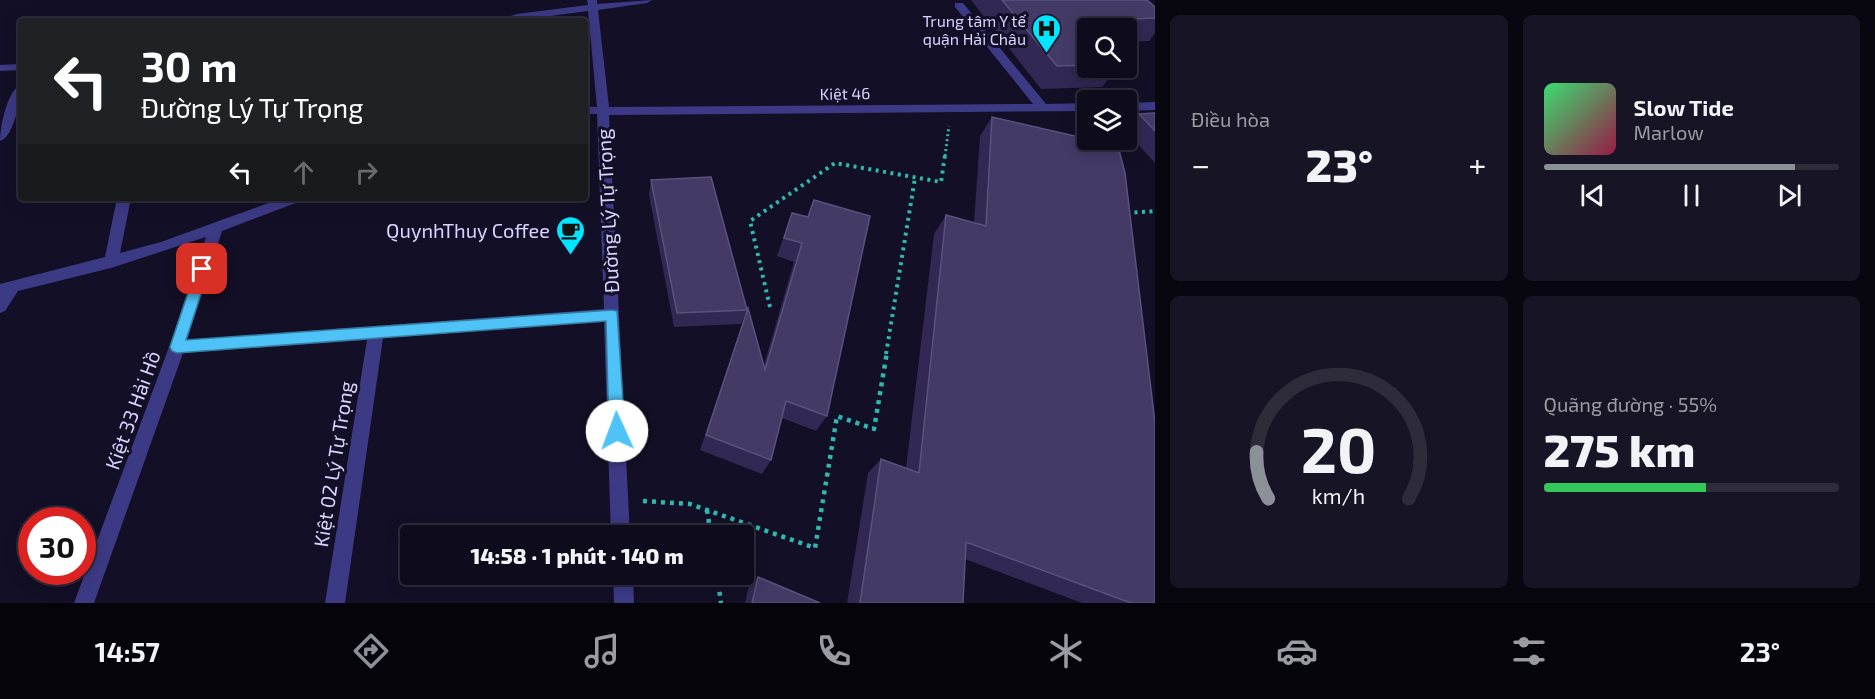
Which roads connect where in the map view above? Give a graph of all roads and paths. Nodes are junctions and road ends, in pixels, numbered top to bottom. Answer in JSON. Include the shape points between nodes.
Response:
{"nodes":[{"id":1,"x":647,"y":0,"type":"edge"},
{"id":2,"x":593,"y":5,"type":"edge"},
{"id":3,"x":959,"y":5,"type":"dead end"},
{"id":4,"x":513,"y":18,"type":"edge"},
{"id":5,"x":590,"y":38,"type":"edge"},
{"id":6,"x":18,"y":67,"type":"edge"},
{"id":7,"x":0,"y":68,"type":"edge"},
{"id":8,"x":18,"y":95,"type":"edge"},
{"id":9,"x":1155,"y":106,"type":"edge"},
{"id":10,"x":1077,"y":107,"type":"edge"},
{"id":11,"x":1137,"y":107,"type":"edge"},
{"id":12,"x":1043,"y":108,"type":"junction"},
{"id":13,"x":588,"y":110,"type":"edge"},
{"id":14,"x":603,"y":110,"type":"junction"},
{"id":15,"x":1155,"y":117,"type":"edge"},
{"id":16,"x":1137,"y":118,"type":"edge"},
{"id":17,"x":950,"y":122,"type":"dead end"},
{"id":18,"x":0,"y":137,"type":"edge"},
{"id":19,"x":915,"y":178,"type":"junction"},
{"id":20,"x":123,"y":201,"type":"edge"},
{"id":21,"x":288,"y":201,"type":"edge"},
{"id":22,"x":1155,"y":211,"type":"edge"},
{"id":23,"x":1120,"y":213,"type":"edge"},
{"id":24,"x":215,"y":230,"type":"junction"},
{"id":25,"x":111,"y":262,"type":"junction"},
{"id":26,"x":6,"y":288,"type":"edge"},
{"id":27,"x":0,"y":307,"type":"edge"},
{"id":28,"x":770,"y":307,"type":"dead end"},
{"id":29,"x":612,"y":315,"type":"junction"},
{"id":30,"x":376,"y":332,"type":"junction"},
{"id":31,"x":177,"y":347,"type":"junction"},
{"id":32,"x":620,"y":500,"type":"junction"},
{"id":33,"x":707,"y":510,"type":"junction"},
{"id":34,"x":621,"y":525,"type":"edge"},
{"id":35,"x":709,"y":525,"type":"edge"},
{"id":36,"x":623,"y":585,"type":"edge"},
{"id":37,"x":719,"y":585,"type":"edge"},
{"id":38,"x":84,"y":603,"type":"edge"},
{"id":39,"x":335,"y":603,"type":"edge"},
{"id":40,"x":624,"y":603,"type":"edge"},
{"id":41,"x":721,"y":603,"type":"edge"}],
"edges":[{"from":1,"to":2,"type":"street"},
{"from":2,"to":4,"type":"street"},
{"from":2,"to":5,"type":"street","name":"Đường Lý Tự Trọng"},
{"from":3,"to":12,"type":"street"},
{"from":5,"to":14,"type":"street","name":"Đường Lý Tự Trọng"},
{"from":6,"to":7,"type":"street"},
{"from":8,"to":18,"type":"street"},
{"from":9,"to":11,"type":"street"},
{"from":10,"to":12,"type":"street","name":"Kiệt 46"},
{"from":12,"to":14,"type":"street","name":"Kiệt 46"},
{"from":13,"to":14,"type":"street","name":"Kiệt 46"},
{"from":14,"to":29,"type":"street","name":"Đường Lý Tự Trọng"},
{"from":15,"to":16,"type":"street"},
{"from":17,"to":19,"type":"path","via":[[941,182]]},
{"from":19,"to":28,"type":"path","via":[[835,163],[750,221]]},
{"from":19,"to":33,"type":"path","via":[[874,429],[837,416],[815,548]]},
{"from":20,"to":25,"type":"street"},
{"from":21,"to":24,"type":"street"},
{"from":22,"to":23,"type":"path"},
{"from":24,"to":25,"type":"street"},
{"from":24,"to":31,"type":"street","name":"Kiệt 33 Hải Hồ"},
{"from":25,"to":26,"type":"street"},
{"from":26,"to":27,"type":"street"},
{"from":29,"to":30,"type":"street","name":"Đường Lý Tự Trọng"},
{"from":29,"to":32,"type":"street","name":"Đường Lý Tự Trọng"},
{"from":30,"to":31,"type":"street","name":"Đường Lý Tự Trọng"},
{"from":30,"to":39,"type":"street","name":"Kiệt 02 Lý Tự Trọng"},
{"from":31,"to":38,"type":"street","name":"Kiệt 33 Hải Hồ"},
{"from":32,"to":33,"type":"path","via":[[690,504]]},
{"from":32,"to":34,"type":"street","name":"Đường Lý Tự Trọng"},
{"from":33,"to":35,"type":"path"},
{"from":36,"to":40,"type":"street"},
{"from":37,"to":41,"type":"path"}]}
